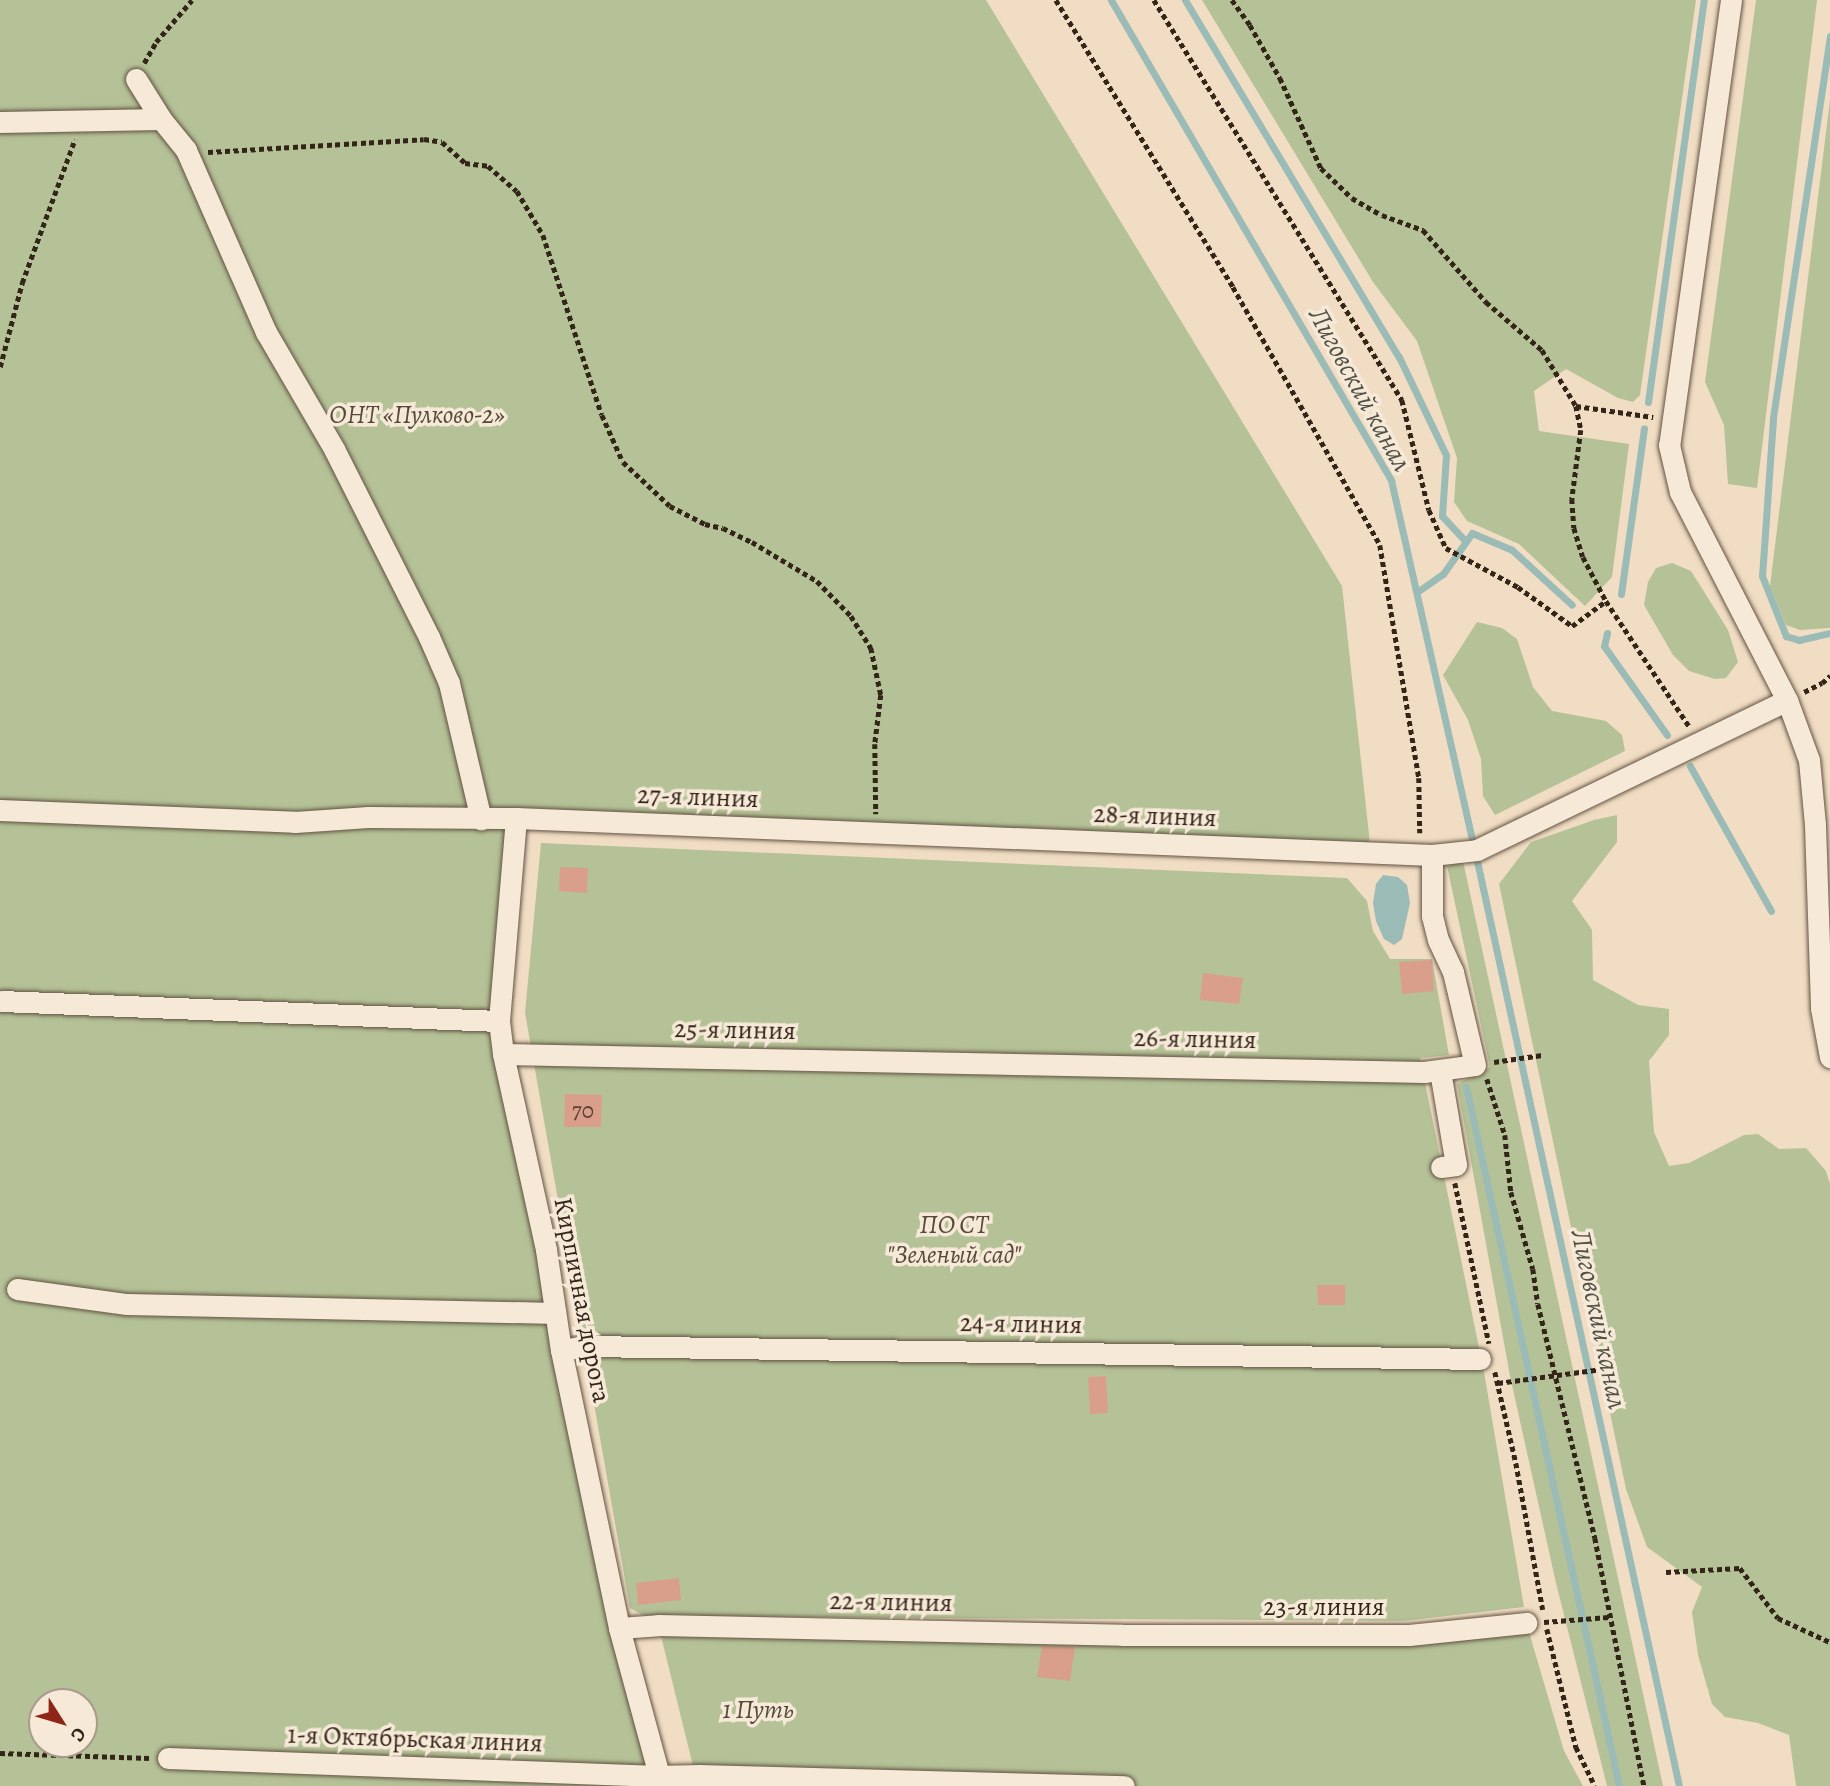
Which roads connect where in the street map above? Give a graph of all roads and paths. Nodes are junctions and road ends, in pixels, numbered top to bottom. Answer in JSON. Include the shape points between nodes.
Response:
{"nodes":[{"id":1,"x":1056,"y":0,"type":"edge"},
{"id":2,"x":1154,"y":0,"type":"edge"},
{"id":3,"x":1232,"y":0,"type":"edge"},
{"id":4,"x":1731,"y":0,"type":"edge"},
{"id":5,"x":136,"y":79,"type":"dead end"},
{"id":6,"x":161,"y":119,"type":"junction"},
{"id":7,"x":0,"y":122,"type":"edge"},
{"id":8,"x":80,"y":123,"type":"junction"},
{"id":9,"x":186,"y":150,"type":"junction"},
{"id":10,"x":0,"y":367,"type":"edge"},
{"id":11,"x":1576,"y":407,"type":"junction"},
{"id":12,"x":1673,"y":420,"type":"junction"},
{"id":13,"x":1606,"y":601,"type":"junction"},
{"id":14,"x":1830,"y":676,"type":"edge"},
{"id":15,"x":1787,"y":699,"type":"junction"},
{"id":16,"x":1700,"y":741,"type":"junction"},
{"id":17,"x":0,"y":810,"type":"edge"},
{"id":18,"x":516,"y":818,"type":"junction"},
{"id":19,"x":481,"y":819,"type":"junction"},
{"id":20,"x":877,"y":833,"type":"junction"},
{"id":21,"x":1432,"y":855,"type":"junction"},
{"id":22,"x":1,"y":1001,"type":"edge"},
{"id":23,"x":499,"y":1021,"type":"junction"},
{"id":24,"x":503,"y":1054,"type":"junction"},
{"id":25,"x":1542,"y":1055,"type":"dead end"},
{"id":26,"x":1830,"y":1057,"type":"edge"},
{"id":27,"x":966,"y":1062,"type":"joint"},
{"id":28,"x":1499,"y":1062,"type":"dead end"},
{"id":29,"x":1475,"y":1065,"type":"junction"},
{"id":30,"x":1432,"y":1071,"type":"junction"},
{"id":31,"x":1449,"y":1166,"type":"joint"},
{"id":32,"x":17,"y":1290,"type":"dead end"},
{"id":33,"x":555,"y":1313,"type":"junction"},
{"id":34,"x":561,"y":1349,"type":"junction"},
{"id":35,"x":1488,"y":1358,"type":"junction"},
{"id":36,"x":1602,"y":1369,"type":"dead end"},
{"id":37,"x":1555,"y":1376,"type":"junction"},
{"id":38,"x":1498,"y":1383,"type":"junction"},
{"id":39,"x":1666,"y":1572,"type":"dead end"},
{"id":40,"x":1609,"y":1617,"type":"junction"},
{"id":41,"x":1556,"y":1621,"type":"dead end"},
{"id":42,"x":1526,"y":1623,"type":"dead end"},
{"id":43,"x":619,"y":1629,"type":"junction"},
{"id":44,"x":1122,"y":1635,"type":"joint"},
{"id":45,"x":1830,"y":1642,"type":"edge"},
{"id":46,"x":0,"y":1753,"type":"edge"},
{"id":47,"x":168,"y":1758,"type":"joint"},
{"id":48,"x":661,"y":1781,"type":"edge"},
{"id":49,"x":1124,"y":1786,"type":"edge"},
{"id":50,"x":1595,"y":1786,"type":"edge"},
{"id":51,"x":1644,"y":1786,"type":"edge"}],
"edges":[{"from":1,"to":21,"type":"path","via":[[1233,286],[1380,545],[1419,778],[1420,835]]},
{"from":2,"to":13,"type":"path","via":[[1402,400],[1429,510],[1446,548],[1518,587],[1572,626]]},
{"from":3,"to":11,"type":"path","via":[[1280,78],[1321,168],[1352,198],[1382,215],[1423,229],[1478,294],[1542,351]]},
{"from":4,"to":12,"type":"street"},
{"from":5,"to":6,"type":"street"},
{"from":6,"to":8,"type":"street"},
{"from":6,"to":9,"type":"street"},
{"from":7,"to":8,"type":"street"},
{"from":8,"to":10,"type":"path","via":[[22,283]]},
{"from":9,"to":19,"type":"street","via":[[265,331],[334,449],[429,637],[449,683]]},
{"from":9,"to":20,"type":"path","via":[[216,153],[424,139],[442,142],[465,163],[488,166],[517,191],[543,234],[602,415],[622,462],[670,506],[752,542],[817,581],[850,615],[871,648],[881,695],[875,744]]},
{"from":11,"to":12,"type":"path"},
{"from":11,"to":13,"type":"path","via":[[1581,430],[1572,499],[1574,528]]},
{"from":12,"to":15,"type":"street","via":[[1669,445],[1680,492]]},
{"from":13,"to":16,"type":"path"},
{"from":14,"to":15,"type":"path"},
{"from":15,"to":16,"type":"street","name":"28-я линия"},
{"from":15,"to":26,"type":"street","via":[[1809,760],[1821,1008]]},
{"from":16,"to":21,"type":"street","name":"28-я линия","via":[[1477,850]]},
{"from":17,"to":19,"type":"street","name":"27-я линия","via":[[295,822],[368,817]]},
{"from":18,"to":19,"type":"street","name":"27-я линия"},
{"from":18,"to":20,"type":"street","name":"27-я линия"},
{"from":18,"to":23,"type":"street","name":"Кирпичная дорога"},
{"from":20,"to":21,"type":"street","name":"28-я линия"},
{"from":21,"to":29,"type":"street","via":[[1432,916],[1453,972]]},
{"from":22,"to":23,"type":"street"},
{"from":23,"to":24,"type":"street","name":"Кирпичная дорога"},
{"from":24,"to":27,"type":"street","name":"25-я линия"},
{"from":24,"to":33,"type":"street","name":"Кирпичная дорога","via":[[546,1250]]},
{"from":25,"to":28,"type":"path"},
{"from":27,"to":30,"type":"street","name":"26-я линия"},
{"from":29,"to":30,"type":"street","name":"26-я линия"},
{"from":29,"to":37,"type":"path","via":[[1487,1078],[1505,1135],[1511,1192]]},
{"from":30,"to":31,"type":"street"},
{"from":31,"to":35,"type":"path"},
{"from":32,"to":33,"type":"street","via":[[127,1304]]},
{"from":33,"to":34,"type":"street","name":"Кирпичная дорога"},
{"from":34,"to":35,"type":"street","name":"24-я линия"},
{"from":34,"to":43,"type":"street","name":"Кирпичная дорога"},
{"from":35,"to":38,"type":"path"},
{"from":36,"to":37,"type":"path"},
{"from":37,"to":38,"type":"path"},
{"from":37,"to":40,"type":"path","via":[[1595,1538]]},
{"from":38,"to":50,"type":"path","via":[[1545,1622],[1576,1747]]},
{"from":39,"to":45,"type":"path","via":[[1740,1568],[1777,1618]]},
{"from":40,"to":41,"type":"path"},
{"from":40,"to":51,"type":"path"},
{"from":42,"to":44,"type":"street","name":"23-я линия","via":[[1409,1635]]},
{"from":43,"to":44,"type":"street","name":"22-я линия","via":[[658,1625]]},
{"from":43,"to":48,"type":"street","name":"Кирпичная дорога"},
{"from":46,"to":47,"type":"path"},
{"from":47,"to":48,"type":"street","name":"1-я Октябрьская линия"},
{"from":48,"to":49,"type":"street","name":"1-я Октябрьская линия","via":[[700,1775]]}]}
